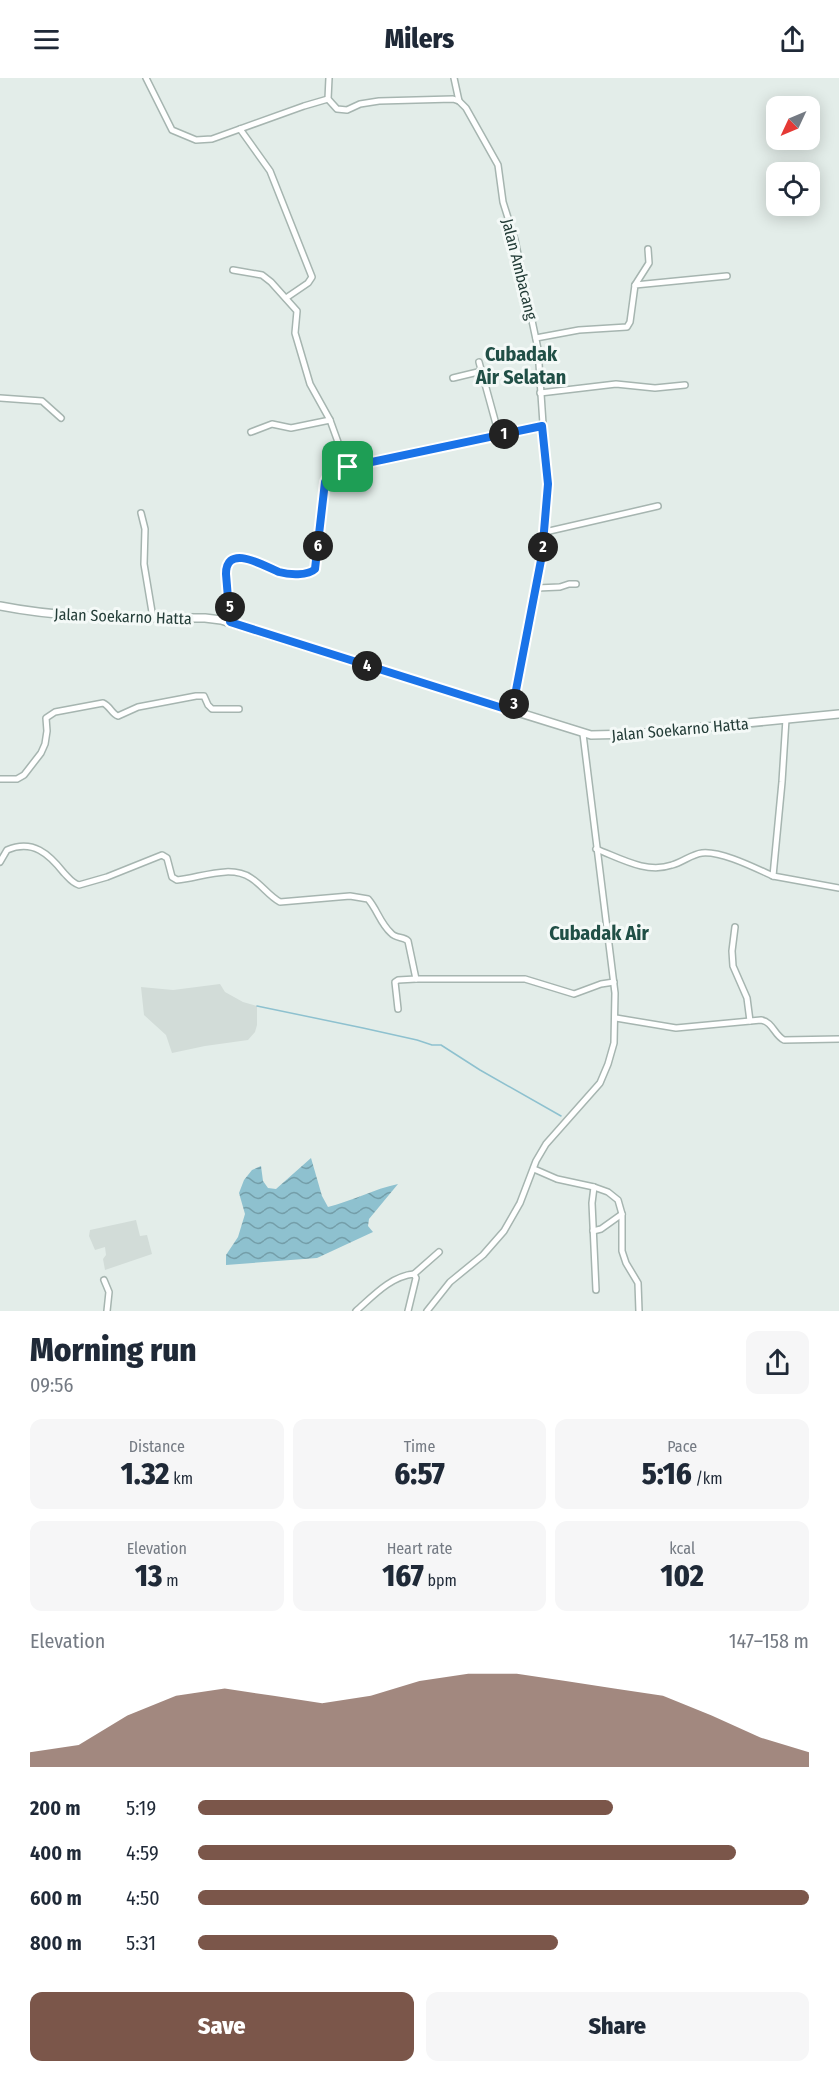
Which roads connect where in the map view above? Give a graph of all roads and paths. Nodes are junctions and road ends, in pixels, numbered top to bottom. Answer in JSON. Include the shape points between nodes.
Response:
{"nodes":[{"id":1,"x":146,"y":78,"type":"edge"},
{"id":2,"x":329,"y":78,"type":"edge"},
{"id":3,"x":454,"y":78,"type":"edge"},
{"id":4,"x":328,"y":99,"type":"junction"},
{"id":5,"x":459,"y":101,"type":"junction"},
{"id":6,"x":240,"y":129,"type":"junction"},
{"id":7,"x":648,"y":249,"type":"dead end"},
{"id":8,"x":233,"y":270,"type":"dead end"},
{"id":9,"x":727,"y":276,"type":"dead end"},
{"id":10,"x":635,"y":285,"type":"junction"},
{"id":11,"x":286,"y":298,"type":"junction"},
{"id":12,"x":536,"y":338,"type":"junction"},
{"id":13,"x":479,"y":362,"type":"dead end"},
{"id":14,"x":482,"y":371,"type":"junction"},
{"id":15,"x":453,"y":378,"type":"dead end"},
{"id":16,"x":685,"y":385,"type":"dead end"},
{"id":17,"x":540,"y":393,"type":"junction"},
{"id":18,"x":0,"y":398,"type":"edge"},
{"id":19,"x":62,"y":418,"type":"dead end"},
{"id":20,"x":330,"y":420,"type":"junction"},
{"id":21,"x":542,"y":426,"type":"junction"},
{"id":22,"x":251,"y":432,"type":"dead end"},
{"id":23,"x":499,"y":435,"type":"junction"},
{"id":24,"x":348,"y":467,"type":"junction"},
{"id":25,"x":658,"y":506,"type":"dead end"},
{"id":26,"x":141,"y":513,"type":"dead end"},
{"id":27,"x":545,"y":532,"type":"junction"},
{"id":28,"x":576,"y":584,"type":"dead end"},
{"id":29,"x":537,"y":588,"type":"junction"},
{"id":30,"x":0,"y":606,"type":"edge"},
{"id":31,"x":153,"y":618,"type":"junction"},
{"id":32,"x":230,"y":622,"type":"junction"},
{"id":33,"x":239,"y":709,"type":"dead end"},
{"id":34,"x":512,"y":711,"type":"junction"},
{"id":35,"x":839,"y":714,"type":"edge"},
{"id":36,"x":786,"y":719,"type":"junction"},
{"id":37,"x":583,"y":734,"type":"junction"},
{"id":38,"x":0,"y":779,"type":"edge"},
{"id":39,"x":596,"y":849,"type":"junction"},
{"id":40,"x":0,"y":862,"type":"edge"},
{"id":41,"x":773,"y":876,"type":"junction"},
{"id":42,"x":839,"y":888,"type":"edge"},
{"id":43,"x":735,"y":927,"type":"dead end"},
{"id":44,"x":416,"y":979,"type":"junction"},
{"id":45,"x":614,"y":982,"type":"junction"},
{"id":46,"x":398,"y":1009,"type":"dead end"},
{"id":47,"x":616,"y":1018,"type":"junction"},
{"id":48,"x":750,"y":1021,"type":"junction"},
{"id":49,"x":839,"y":1039,"type":"edge"},
{"id":50,"x":534,"y":1169,"type":"junction"},
{"id":51,"x":594,"y":1186,"type":"junction"},
{"id":52,"x":622,"y":1214,"type":"junction"},
{"id":53,"x":593,"y":1232,"type":"junction"},
{"id":54,"x":439,"y":1252,"type":"dead end"},
{"id":55,"x":414,"y":1274,"type":"junction"},
{"id":56,"x":104,"y":1280,"type":"dead end"},
{"id":57,"x":596,"y":1290,"type":"dead end"},
{"id":58,"x":107,"y":1311,"type":"edge"},
{"id":59,"x":356,"y":1311,"type":"edge"},
{"id":60,"x":408,"y":1311,"type":"edge"},
{"id":61,"x":427,"y":1311,"type":"edge"},
{"id":62,"x":639,"y":1311,"type":"edge"}],
"edges":[{"from":1,"to":6,"type":"street","via":[[168,126],[176,133],[201,141]]},
{"from":2,"to":4,"type":"street"},
{"from":3,"to":5,"type":"street"},
{"from":4,"to":5,"type":"street","via":[[341,110],[379,101]]},
{"from":4,"to":6,"type":"street"},
{"from":5,"to":12,"type":"street","name":"Jalan Ambacang","via":[[498,165],[503,202]]},
{"from":6,"to":11,"type":"street","via":[[270,171],[312,277]]},
{"from":7,"to":10,"type":"street","via":[[649,263]]},
{"from":8,"to":11,"type":"street","via":[[262,275]]},
{"from":9,"to":10,"type":"street"},
{"from":10,"to":12,"type":"street","via":[[627,327]]},
{"from":11,"to":20,"type":"street","via":[[297,311],[296,337],[313,390]]},
{"from":12,"to":17,"type":"street","name":"Jalan Ambacang"},
{"from":13,"to":14,"type":"street"},
{"from":14,"to":15,"type":"street"},
{"from":14,"to":23,"type":"street"},
{"from":16,"to":17,"type":"street","via":[[655,388],[616,384]]},
{"from":17,"to":21,"type":"street","name":"Jalan Ambacang"},
{"from":18,"to":19,"type":"street","via":[[42,401]]},
{"from":20,"to":22,"type":"street","via":[[291,428],[272,424]]},
{"from":20,"to":24,"type":"street"},
{"from":21,"to":23,"type":"street"},
{"from":21,"to":27,"type":"street","name":"Jalan Ambacang","via":[[548,484]]},
{"from":23,"to":24,"type":"street"},
{"from":24,"to":32,"type":"street","via":[[326,477],[313,572],[282,573],[250,559],[229,563],[226,574]]},
{"from":25,"to":27,"type":"street"},
{"from":26,"to":31,"type":"street"},
{"from":27,"to":29,"type":"street","name":"Jalan Ambacang"},
{"from":28,"to":29,"type":"street"},
{"from":29,"to":34,"type":"street","name":"Jalan Ambacang"},
{"from":30,"to":31,"type":"street","name":"Jalan Soekarno Hatta","via":[[80,617]]},
{"from":31,"to":32,"type":"street","name":"Jalan Soekarno Hatta"},
{"from":32,"to":34,"type":"street","name":"Jalan Soekarno Hatta"},
{"from":33,"to":38,"type":"street","via":[[212,709],[204,696],[196,696],[138,707],[118,716],[103,703],[55,712],[46,718],[41,753],[24,776]]},
{"from":34,"to":37,"type":"street","name":"Jalan Soekarno Hatta"},
{"from":35,"to":36,"type":"street","name":"Jalan Soekarno Hatta"},
{"from":36,"to":37,"type":"street","name":"Jalan Soekarno Hatta","via":[[635,734]]},
{"from":36,"to":41,"type":"street"},
{"from":37,"to":39,"type":"street"},
{"from":39,"to":41,"type":"street","via":[[652,868],[710,853]]},
{"from":39,"to":45,"type":"street"},
{"from":40,"to":44,"type":"street","via":[[13,848],[39,849],[79,885],[162,855],[177,880],[236,873],[248,876],[280,902],[350,896],[368,900],[392,935],[408,941]]},
{"from":41,"to":42,"type":"street"},
{"from":43,"to":48,"type":"street","via":[[733,966],[747,998]]},
{"from":44,"to":45,"type":"street","via":[[525,979],[572,994]]},
{"from":44,"to":46,"type":"street","via":[[395,982]]},
{"from":45,"to":47,"type":"street"},
{"from":47,"to":48,"type":"street","via":[[676,1028]]},
{"from":47,"to":50,"type":"street","via":[[612,1052],[600,1083],[546,1144]]},
{"from":48,"to":49,"type":"street","via":[[767,1021],[784,1040]]},
{"from":50,"to":51,"type":"street","via":[[557,1179]]},
{"from":50,"to":61,"type":"street","via":[[504,1231],[483,1255],[450,1282]]},
{"from":51,"to":52,"type":"street","via":[[614,1196]]},
{"from":51,"to":53,"type":"street"},
{"from":52,"to":53,"type":"street"},
{"from":52,"to":62,"type":"street","via":[[622,1251],[638,1283]]},
{"from":53,"to":57,"type":"street"},
{"from":54,"to":55,"type":"street"},
{"from":55,"to":59,"type":"street","via":[[390,1282]]},
{"from":55,"to":60,"type":"street"},
{"from":56,"to":58,"type":"street","via":[[109,1292]]}]}
